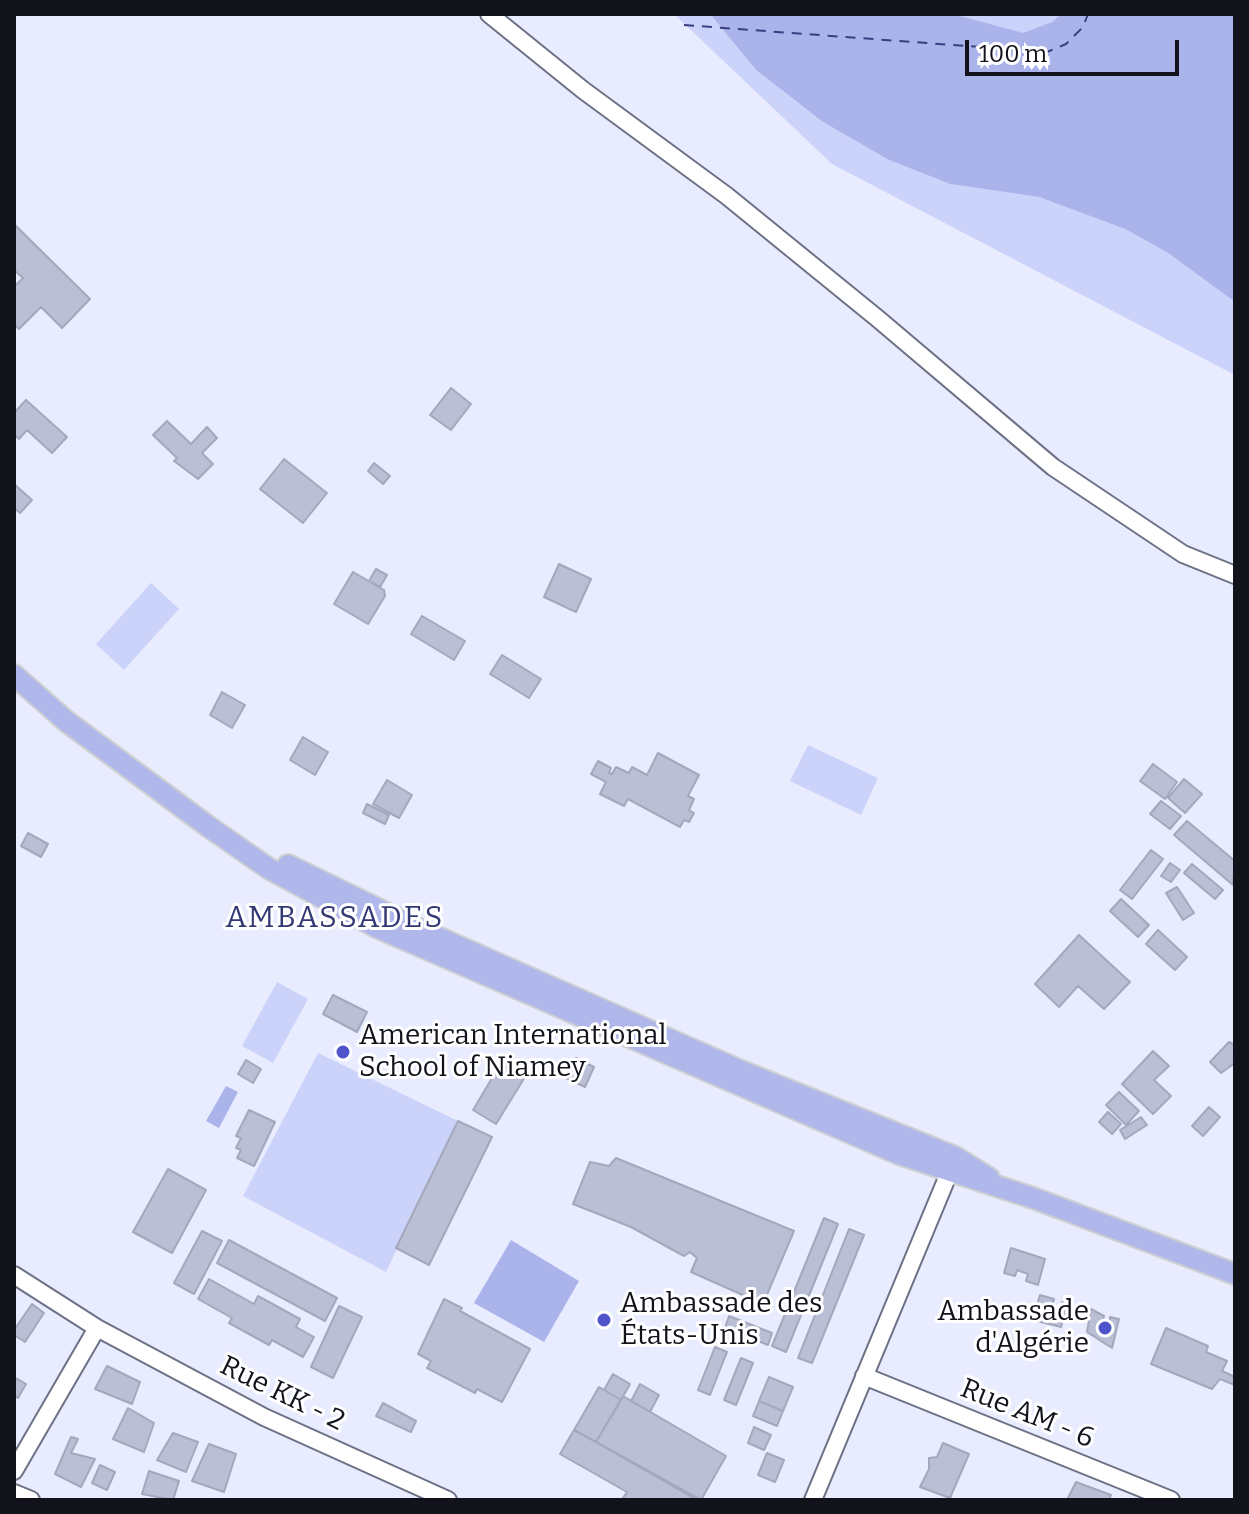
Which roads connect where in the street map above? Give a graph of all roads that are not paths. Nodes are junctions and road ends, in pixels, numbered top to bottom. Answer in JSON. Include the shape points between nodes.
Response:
{"nodes":[{"id":1,"x":489,"y":14,"type":"edge"},
{"id":2,"x":1235,"y":575,"type":"edge"},
{"id":3,"x":14,"y":675,"type":"edge"},
{"id":4,"x":209,"y":827,"type":"junction"},
{"id":5,"x":949,"y":1173,"type":"junction"},
{"id":6,"x":1003,"y":1189,"type":"junction"},
{"id":7,"x":1235,"y":1274,"type":"edge"},
{"id":8,"x":14,"y":1275,"type":"edge"},
{"id":9,"x":97,"y":1328,"type":"junction"},
{"id":10,"x":864,"y":1376,"type":"junction"},
{"id":11,"x":14,"y":1471,"type":"edge"},
{"id":12,"x":14,"y":1493,"type":"edge"},
{"id":13,"x":438,"y":1498,"type":"edge"},
{"id":14,"x":31,"y":1500,"type":"edge"},
{"id":15,"x":813,"y":1500,"type":"edge"},
{"id":16,"x":1171,"y":1500,"type":"edge"}],
"edges":[{"from":1,"to":2,"type":"street","via":[[727,196],[1053,467],[1183,554]]},
{"from":3,"to":4,"type":"main road","via":[[66,721]]},
{"from":4,"to":5,"type":"main road","via":[[268,868],[376,927]]},
{"from":4,"to":6,"type":"main road","via":[[419,929],[741,1071],[955,1157]]},
{"from":5,"to":6,"type":"main road"},
{"from":5,"to":10,"type":"street"},
{"from":6,"to":7,"type":"main road"},
{"from":8,"to":9,"type":"street","name":"Rue KK - 2"},
{"from":9,"to":11,"type":"street"},
{"from":9,"to":13,"type":"street","name":"Rue KK - 2","via":[[264,1417]]},
{"from":10,"to":15,"type":"street"},
{"from":10,"to":16,"type":"street","name":"Rue AM - 6"},
{"from":12,"to":14,"type":"street"}]}
